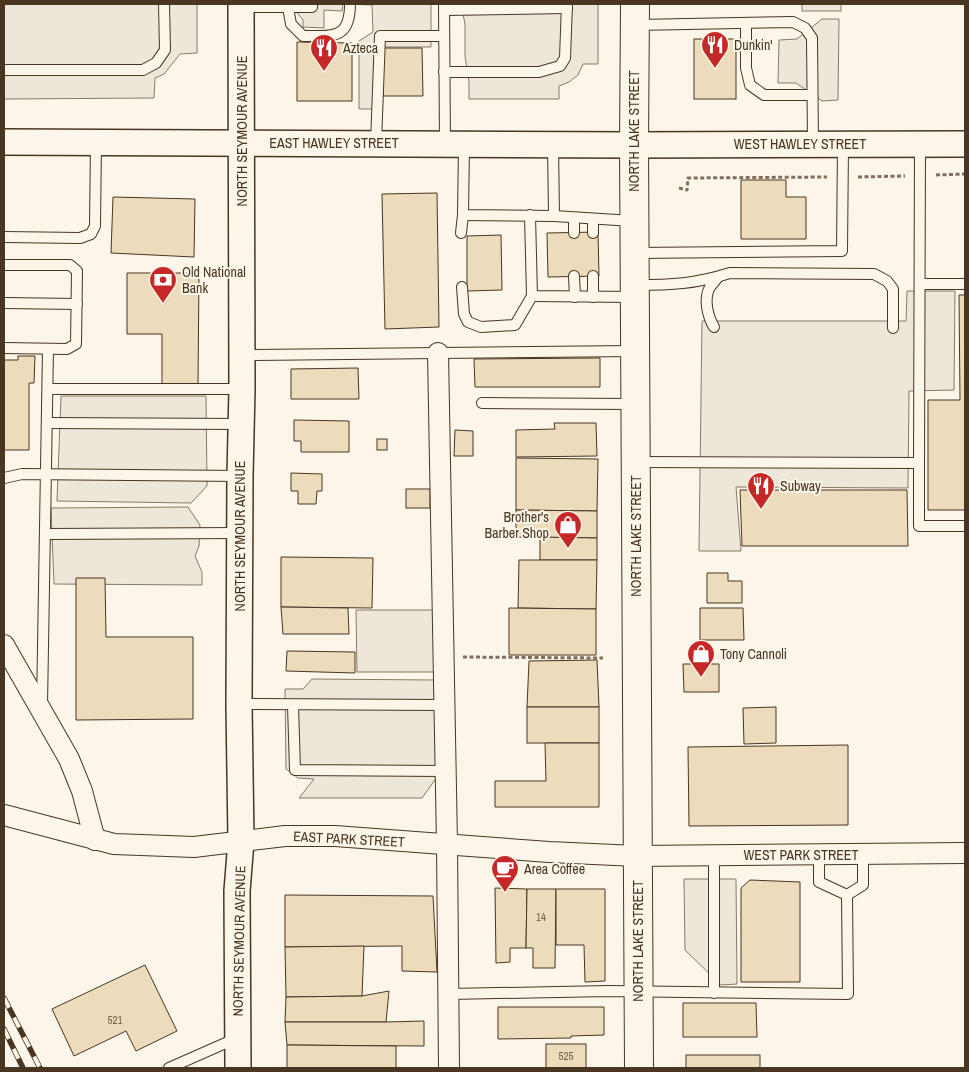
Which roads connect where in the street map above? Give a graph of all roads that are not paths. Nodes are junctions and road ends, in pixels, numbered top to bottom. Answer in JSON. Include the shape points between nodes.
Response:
{"nodes":[{"id":1,"x":164,"y":4,"type":"edge"},
{"id":2,"x":312,"y":4,"type":"edge"},
{"id":3,"x":350,"y":4,"type":"edge"},
{"id":4,"x":241,"y":6,"type":"edge"},
{"id":5,"x":567,"y":6,"type":"edge"},
{"id":6,"x":288,"y":7,"type":"junction"},
{"id":7,"x":444,"y":7,"type":"edge"},
{"id":8,"x":635,"y":14,"type":"edge"},
{"id":9,"x":746,"y":23,"type":"junction"},
{"id":10,"x":444,"y":36,"type":"junction"},
{"id":11,"x":4,"y":70,"type":"edge"},
{"id":12,"x":444,"y":72,"type":"junction"},
{"id":13,"x":812,"y":95,"type":"junction"},
{"id":14,"x":4,"y":142,"type":"edge"},
{"id":15,"x":96,"y":142,"type":"junction"},
{"id":16,"x":242,"y":143,"type":"junction"},
{"id":17,"x":376,"y":143,"type":"junction"},
{"id":18,"x":454,"y":144,"type":"junction"},
{"id":19,"x":553,"y":144,"type":"junction"},
{"id":20,"x":812,"y":144,"type":"junction"},
{"id":21,"x":843,"y":144,"type":"junction"},
{"id":22,"x":920,"y":144,"type":"junction"},
{"id":23,"x":965,"y":144,"type":"edge"},
{"id":24,"x":634,"y":145,"type":"junction"},
{"id":25,"x":463,"y":215,"type":"junction"},
{"id":26,"x":530,"y":215,"type":"junction"},
{"id":27,"x":554,"y":216,"type":"junction"},
{"id":28,"x":574,"y":218,"type":"junction"},
{"id":29,"x":593,"y":219,"type":"junction"},
{"id":30,"x":634,"y":221,"type":"junction"},
{"id":31,"x":574,"y":232,"type":"dead end"},
{"id":32,"x":593,"y":232,"type":"dead end"},
{"id":33,"x":461,"y":233,"type":"dead end"},
{"id":34,"x":4,"y":237,"type":"edge"},
{"id":35,"x":634,"y":253,"type":"junction"},
{"id":36,"x":4,"y":265,"type":"edge"},
{"id":37,"x":574,"y":276,"type":"dead end"},
{"id":38,"x":593,"y":276,"type":"dead end"},
{"id":39,"x":719,"y":276,"type":"junction"},
{"id":40,"x":920,"y":284,"type":"junction"},
{"id":41,"x":965,"y":284,"type":"edge"},
{"id":42,"x":462,"y":288,"type":"dead end"},
{"id":43,"x":635,"y":291,"type":"junction"},
{"id":44,"x":532,"y":296,"type":"junction"},
{"id":45,"x":575,"y":297,"type":"junction"},
{"id":46,"x":593,"y":297,"type":"junction"},
{"id":47,"x":4,"y":303,"type":"edge"},
{"id":48,"x":77,"y":304,"type":"junction"},
{"id":49,"x":714,"y":328,"type":"dead end"},
{"id":50,"x":892,"y":328,"type":"dead end"},
{"id":51,"x":4,"y":348,"type":"edge"},
{"id":52,"x":48,"y":349,"type":"junction"},
{"id":53,"x":635,"y":351,"type":"junction"},
{"id":54,"x":438,"y":353,"type":"junction"},
{"id":55,"x":242,"y":356,"type":"junction"},
{"id":56,"x":48,"y":389,"type":"junction"},
{"id":57,"x":242,"y":389,"type":"junction"},
{"id":58,"x":482,"y":403,"type":"dead end"},
{"id":59,"x":635,"y":404,"type":"junction"},
{"id":60,"x":47,"y":423,"type":"junction"},
{"id":61,"x":241,"y":424,"type":"junction"},
{"id":62,"x":636,"y":462,"type":"junction"},
{"id":63,"x":919,"y":463,"type":"junction"},
{"id":64,"x":46,"y":474,"type":"junction"},
{"id":65,"x":240,"y":476,"type":"junction"},
{"id":66,"x":4,"y":478,"type":"edge"},
{"id":67,"x":965,"y":526,"type":"edge"},
{"id":68,"x":240,"y":533,"type":"junction"},
{"id":69,"x":45,"y":534,"type":"junction"},
{"id":70,"x":4,"y":645,"type":"edge"},
{"id":71,"x":239,"y":704,"type":"junction"},
{"id":72,"x":293,"y":705,"type":"junction"},
{"id":73,"x":445,"y":706,"type":"junction"},
{"id":74,"x":42,"y":712,"type":"junction"},
{"id":75,"x":446,"y":771,"type":"junction"},
{"id":76,"x":4,"y":815,"type":"edge"},
{"id":77,"x":95,"y":840,"type":"junction"},
{"id":78,"x":241,"y":841,"type":"junction"},
{"id":79,"x":447,"y":844,"type":"junction"},
{"id":80,"x":863,"y":854,"type":"junction"},
{"id":81,"x":965,"y":854,"type":"edge"},
{"id":82,"x":714,"y":855,"type":"junction"},
{"id":83,"x":819,"y":855,"type":"junction"},
{"id":84,"x":638,"y":856,"type":"junction"},
{"id":85,"x":847,"y":895,"type":"junction"},
{"id":86,"x":638,"y":991,"type":"junction"},
{"id":87,"x":714,"y":993,"type":"junction"},
{"id":88,"x":449,"y":994,"type":"junction"},
{"id":89,"x":238,"y":1038,"type":"junction"},
{"id":90,"x":169,"y":1068,"type":"edge"},
{"id":91,"x":238,"y":1068,"type":"edge"},
{"id":92,"x":449,"y":1068,"type":"edge"},
{"id":93,"x":638,"y":1068,"type":"edge"}],
"edges":[{"from":1,"to":11,"type":"lane","via":[[165,50],[156,63],[143,70]]},
{"from":2,"to":6,"type":"lane","via":[[312,7]]},
{"from":3,"to":6,"type":"lane","via":[[345,29],[333,36],[303,36],[291,24]]},
{"from":4,"to":6,"type":"lane"},
{"from":4,"to":16,"type":"street","name":"NORTH SEYMOUR AVENUE"},
{"from":5,"to":7,"type":"lane"},
{"from":5,"to":12,"type":"lane","via":[[565,58],[560,66],[539,72]]},
{"from":7,"to":10,"type":"lane"},
{"from":8,"to":9,"type":"lane"},
{"from":8,"to":24,"type":"main road","name":"NORTH LAKE STREET"},
{"from":9,"to":13,"type":"lane","via":[[746,68],[750,85],[764,95]]},
{"from":9,"to":13,"type":"lane","via":[[793,22],[805,28],[812,38]]},
{"from":10,"to":12,"type":"lane"},
{"from":10,"to":17,"type":"lane","via":[[380,36]]},
{"from":12,"to":18,"type":"lane"},
{"from":13,"to":20,"type":"lane"},
{"from":14,"to":15,"type":"street","name":"EAST HAWLEY STREET"},
{"from":15,"to":16,"type":"street","name":"EAST HAWLEY STREET"},
{"from":15,"to":34,"type":"lane","via":[[95,226],[91,234],[80,238]]},
{"from":16,"to":17,"type":"street","name":"EAST HAWLEY STREET"},
{"from":16,"to":55,"type":"street","name":"NORTH SEYMOUR AVENUE"},
{"from":17,"to":18,"type":"street","name":"EAST HAWLEY STREET"},
{"from":18,"to":19,"type":"street","name":"EAST HAWLEY STREET"},
{"from":18,"to":25,"type":"lane"},
{"from":19,"to":24,"type":"street","name":"EAST HAWLEY STREET"},
{"from":19,"to":27,"type":"lane"},
{"from":20,"to":21,"type":"street","name":"WEST HAWLEY STREET"},
{"from":20,"to":24,"type":"street","name":"WEST HAWLEY STREET"},
{"from":21,"to":22,"type":"street","name":"WEST HAWLEY STREET"},
{"from":21,"to":35,"type":"lane","via":[[842,251]]},
{"from":22,"to":23,"type":"street","name":"WEST HAWLEY STREET"},
{"from":22,"to":40,"type":"lane"},
{"from":24,"to":30,"type":"main road","name":"NORTH LAKE STREET"},
{"from":25,"to":26,"type":"lane"},
{"from":25,"to":33,"type":"lane"},
{"from":26,"to":27,"type":"lane"},
{"from":26,"to":44,"type":"lane"},
{"from":27,"to":28,"type":"lane"},
{"from":28,"to":29,"type":"lane"},
{"from":28,"to":31,"type":"lane"},
{"from":29,"to":30,"type":"lane"},
{"from":29,"to":32,"type":"lane"},
{"from":30,"to":35,"type":"main road","name":"NORTH LAKE STREET"},
{"from":35,"to":43,"type":"main road","name":"NORTH LAKE STREET"},
{"from":36,"to":48,"type":"lane","via":[[70,265],[77,271]]},
{"from":37,"to":45,"type":"lane"},
{"from":38,"to":46,"type":"lane"},
{"from":39,"to":43,"type":"lane"},
{"from":39,"to":49,"type":"lane","via":[[709,288],[707,300],[708,317]]},
{"from":39,"to":50,"type":"lane","via":[[730,273],[874,274],[887,281],[892,289]]},
{"from":40,"to":41,"type":"lane"},
{"from":40,"to":63,"type":"lane"},
{"from":42,"to":44,"type":"lane","via":[[464,314],[468,322],[481,328],[515,325]]},
{"from":43,"to":46,"type":"lane"},
{"from":43,"to":53,"type":"main road","name":"NORTH LAKE STREET"},
{"from":44,"to":45,"type":"lane"},
{"from":45,"to":46,"type":"lane"},
{"from":47,"to":48,"type":"lane"},
{"from":48,"to":52,"type":"lane","via":[[76,344],[67,349]]},
{"from":51,"to":52,"type":"lane"},
{"from":52,"to":56,"type":"lane"},
{"from":53,"to":54,"type":"lane"},
{"from":53,"to":59,"type":"main road","name":"NORTH LAKE STREET"},
{"from":54,"to":55,"type":"lane"},
{"from":54,"to":73,"type":"street"},
{"from":55,"to":57,"type":"street","name":"NORTH SEYMOUR AVENUE"},
{"from":56,"to":57,"type":"lane"},
{"from":56,"to":60,"type":"lane"},
{"from":57,"to":61,"type":"street","name":"NORTH SEYMOUR AVENUE"},
{"from":58,"to":59,"type":"lane"},
{"from":59,"to":62,"type":"main road","name":"NORTH LAKE STREET"},
{"from":60,"to":61,"type":"lane"},
{"from":60,"to":64,"type":"lane"},
{"from":61,"to":65,"type":"street","name":"NORTH SEYMOUR AVENUE"},
{"from":62,"to":63,"type":"lane"},
{"from":62,"to":84,"type":"main road","name":"NORTH LAKE STREET"},
{"from":63,"to":67,"type":"lane","via":[[919,526]]},
{"from":64,"to":65,"type":"lane"},
{"from":64,"to":66,"type":"lane"},
{"from":64,"to":69,"type":"lane"},
{"from":65,"to":68,"type":"street","name":"NORTH SEYMOUR AVENUE"},
{"from":68,"to":69,"type":"lane"},
{"from":68,"to":71,"type":"street","name":"NORTH SEYMOUR AVENUE"},
{"from":69,"to":74,"type":"lane"},
{"from":70,"to":74,"type":"street"},
{"from":71,"to":72,"type":"lane"},
{"from":71,"to":78,"type":"street","name":"NORTH SEYMOUR AVENUE"},
{"from":72,"to":73,"type":"lane"},
{"from":72,"to":75,"type":"lane","via":[[295,770]]},
{"from":73,"to":75,"type":"street"},
{"from":74,"to":77,"type":"street","via":[[69,759],[82,791]]},
{"from":75,"to":79,"type":"street"},
{"from":76,"to":77,"type":"street","name":"EAST PARK STREET"},
{"from":77,"to":78,"type":"street","name":"EAST PARK STREET","via":[[114,844],[194,847]]},
{"from":78,"to":79,"type":"street","name":"EAST PARK STREET","via":[[285,836],[335,836]]},
{"from":78,"to":89,"type":"street","name":"NORTH SEYMOUR AVENUE","via":[[237,891]]},
{"from":79,"to":84,"type":"street","name":"EAST PARK STREET"},
{"from":79,"to":88,"type":"street"},
{"from":80,"to":81,"type":"street","name":"WEST PARK STREET"},
{"from":80,"to":83,"type":"street","name":"WEST PARK STREET"},
{"from":80,"to":85,"type":"lane","via":[[863,885]]},
{"from":82,"to":83,"type":"street","name":"WEST PARK STREET"},
{"from":82,"to":84,"type":"street","name":"WEST PARK STREET"},
{"from":82,"to":87,"type":"lane"},
{"from":83,"to":85,"type":"lane","via":[[819,882]]},
{"from":84,"to":86,"type":"main road","name":"NORTH LAKE STREET"},
{"from":85,"to":87,"type":"lane","via":[[848,994]]},
{"from":86,"to":87,"type":"lane"},
{"from":86,"to":88,"type":"lane"},
{"from":86,"to":93,"type":"main road","name":"NORTH LAKE STREET"},
{"from":88,"to":92,"type":"street"},
{"from":89,"to":90,"type":"lane"},
{"from":89,"to":91,"type":"street","name":"NORTH SEYMOUR AVENUE"}]}
